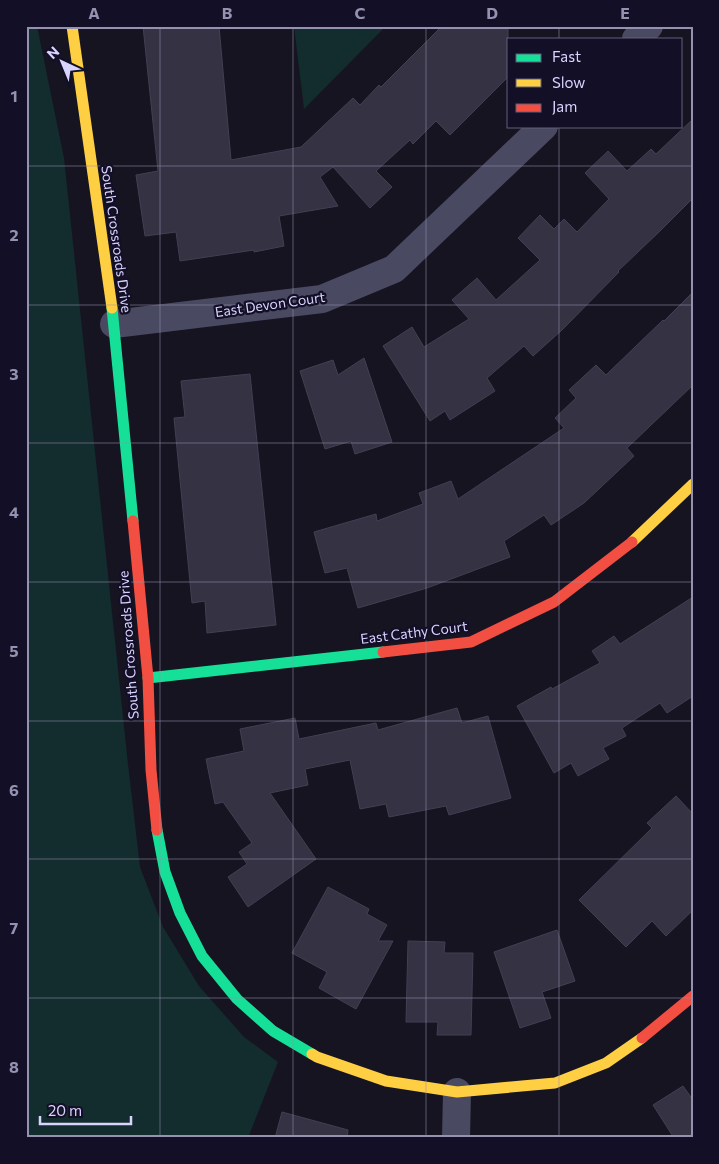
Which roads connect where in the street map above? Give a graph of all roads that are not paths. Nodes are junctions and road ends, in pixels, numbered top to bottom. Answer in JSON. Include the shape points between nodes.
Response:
{"nodes":[{"id":1,"x":72,"y":26,"type":"edge"},
{"id":2,"x":649,"y":26,"type":"edge"},
{"id":3,"x":637,"y":38,"type":"edge"},
{"id":4,"x":542,"y":128,"type":"edge"},
{"id":5,"x":114,"y":324,"type":"junction"},
{"id":6,"x":693,"y":484,"type":"edge"},
{"id":7,"x":148,"y":678,"type":"junction"},
{"id":8,"x":693,"y":996,"type":"edge"},
{"id":9,"x":457,"y":1092,"type":"junction"},
{"id":10,"x":456,"y":1138,"type":"edge"}],
"edges":[{"from":1,"to":5,"type":"street","name":"South Crossroads Drive"},
{"from":2,"to":3,"type":"street"},
{"from":4,"to":5,"type":"street","name":"East Devon Court","via":[[394,269],[322,299]]},
{"from":5,"to":7,"type":"street","name":"South Crossroads Drive"},
{"from":6,"to":7,"type":"street","name":"East Cathy Court","via":[[638,537],[554,602],[472,642]]},
{"from":7,"to":9,"type":"street","name":"South Crossroads Drive","via":[[151,770],[158,839],[165,872],[180,913],[202,956],[237,999],[273,1032],[317,1057],[386,1081]]},
{"from":8,"to":9,"type":"street","name":"South Crossroads Drive","via":[[606,1063],[555,1083]]},
{"from":9,"to":10,"type":"street"}]}
